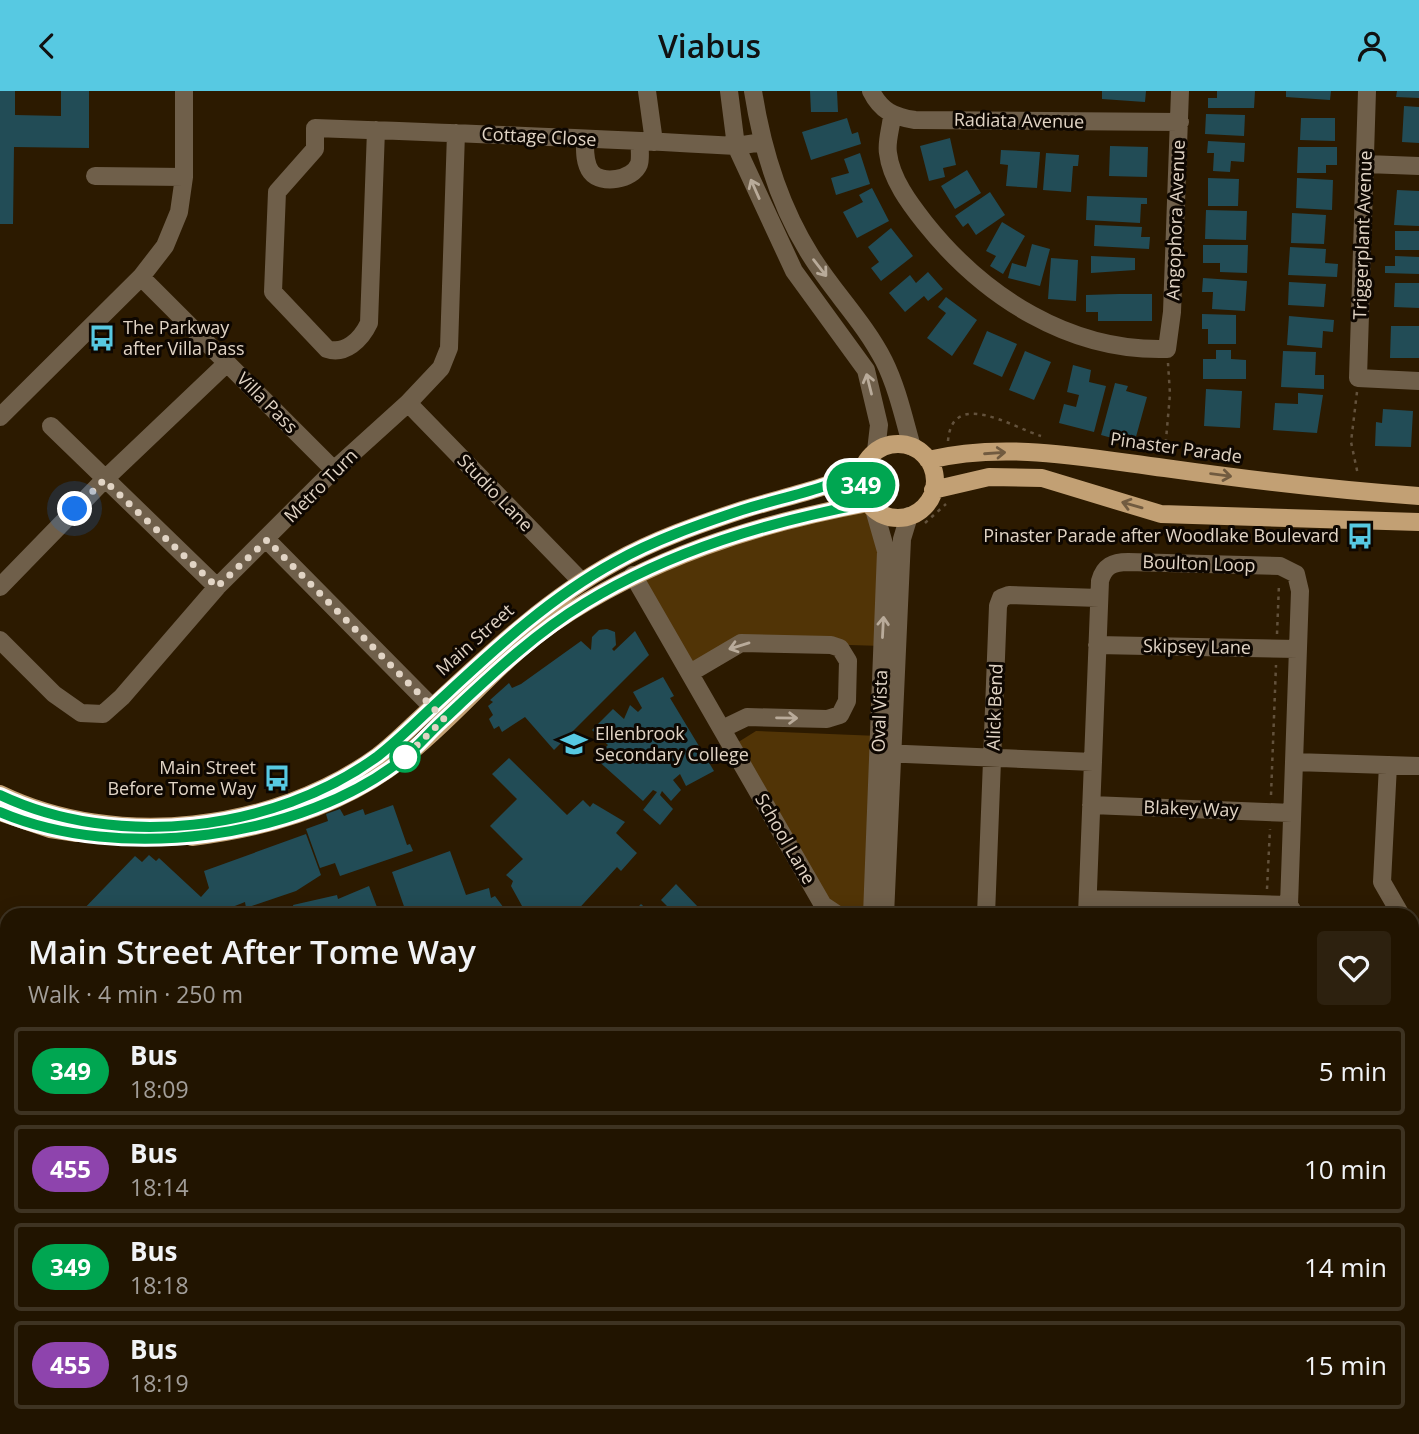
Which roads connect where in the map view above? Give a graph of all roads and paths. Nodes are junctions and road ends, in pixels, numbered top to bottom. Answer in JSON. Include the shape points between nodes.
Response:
{"nodes":[{"id":1,"x":184,"y":91,"type":"edge"},
{"id":2,"x":647,"y":91,"type":"edge"},
{"id":3,"x":729,"y":91,"type":"edge"},
{"id":4,"x":753,"y":91,"type":"edge"},
{"id":5,"x":871,"y":91,"type":"edge"},
{"id":6,"x":1180,"y":91,"type":"edge"},
{"id":7,"x":1367,"y":91,"type":"edge"},
{"id":8,"x":892,"y":116,"type":"junction"},
{"id":9,"x":1180,"y":123,"type":"junction"},
{"id":10,"x":376,"y":130,"type":"junction"},
{"id":11,"x":456,"y":134,"type":"junction"},
{"id":12,"x":584,"y":139,"type":"junction"},
{"id":13,"x":647,"y":142,"type":"junction"},
{"id":14,"x":763,"y":142,"type":"junction"},
{"id":15,"x":736,"y":146,"type":"junction"},
{"id":16,"x":1366,"y":164,"type":"junction"},
{"id":17,"x":1419,"y":166,"type":"edge"},
{"id":18,"x":95,"y":176,"type":"dead end"},
{"id":19,"x":184,"y":177,"type":"junction"},
{"id":20,"x":141,"y":277,"type":"junction"},
{"id":21,"x":1167,"y":349,"type":"junction"},
{"id":22,"x":227,"y":363,"type":"junction"},
{"id":23,"x":1358,"y":378,"type":"junction"},
{"id":24,"x":1419,"y":381,"type":"edge"},
{"id":25,"x":408,"y":404,"type":"junction"},
{"id":26,"x":0,"y":417,"type":"edge"},
{"id":27,"x":51,"y":426,"type":"dead end"},
{"id":28,"x":1050,"y":438,"type":"dead end"},
{"id":29,"x":912,"y":447,"type":"junction"},
{"id":30,"x":876,"y":451,"type":"junction"},
{"id":31,"x":950,"y":455,"type":"junction"},
{"id":32,"x":928,"y":460,"type":"junction"},
{"id":33,"x":1163,"y":468,"type":"junction"},
{"id":34,"x":334,"y":470,"type":"junction"},
{"id":35,"x":863,"y":470,"type":"junction"},
{"id":36,"x":1346,"y":476,"type":"dead end"},
{"id":37,"x":1358,"y":478,"type":"junction"},
{"id":38,"x":1364,"y":478,"type":"dead end"},
{"id":39,"x":104,"y":480,"type":"junction"},
{"id":40,"x":955,"y":487,"type":"junction"},
{"id":41,"x":933,"y":490,"type":"junction"},
{"id":42,"x":1419,"y":496,"type":"edge"},
{"id":43,"x":871,"y":506,"type":"junction"},
{"id":44,"x":915,"y":520,"type":"junction"},
{"id":45,"x":1419,"y":522,"type":"edge"},
{"id":46,"x":267,"y":540,"type":"junction"},
{"id":47,"x":1280,"y":566,"type":"junction"},
{"id":48,"x":633,"y":575,"type":"junction"},
{"id":49,"x":582,"y":582,"type":"junction"},
{"id":50,"x":0,"y":587,"type":"edge"},
{"id":51,"x":217,"y":587,"type":"junction"},
{"id":52,"x":1099,"y":598,"type":"junction"},
{"id":53,"x":0,"y":640,"type":"edge"},
{"id":54,"x":1097,"y":645,"type":"junction"},
{"id":55,"x":1277,"y":649,"type":"junction"},
{"id":56,"x":1297,"y":649,"type":"junction"},
{"id":57,"x":690,"y":674,"type":"junction"},
{"id":58,"x":438,"y":713,"type":"junction"},
{"id":59,"x":722,"y":729,"type":"junction"},
{"id":60,"x":885,"y":753,"type":"junction"},
{"id":61,"x":993,"y":758,"type":"junction"},
{"id":62,"x":1093,"y":762,"type":"junction"},
{"id":63,"x":1294,"y":762,"type":"junction"},
{"id":64,"x":1388,"y":765,"type":"junction"},
{"id":65,"x":1419,"y":766,"type":"edge"},
{"id":66,"x":0,"y":795,"type":"edge"},
{"id":67,"x":1091,"y":805,"type":"junction"},
{"id":68,"x":0,"y":812,"type":"edge"},
{"id":69,"x":1270,"y":812,"type":"junction"},
{"id":70,"x":1292,"y":813,"type":"junction"},
{"id":71,"x":1266,"y":904,"type":"junction"},
{"id":72,"x":1087,"y":907,"type":"edge"},
{"id":73,"x":828,"y":908,"type":"edge"},
{"id":74,"x":873,"y":908,"type":"edge"},
{"id":75,"x":885,"y":908,"type":"edge"},
{"id":76,"x":986,"y":908,"type":"edge"},
{"id":77,"x":1283,"y":908,"type":"edge"},
{"id":78,"x":1292,"y":908,"type":"edge"},
{"id":79,"x":1397,"y":908,"type":"edge"}],
"edges":[{"from":1,"to":19,"type":"street"},
{"from":2,"to":13,"type":"street"},
{"from":3,"to":15,"type":"street"},
{"from":4,"to":14,"type":"street"},
{"from":5,"to":8,"type":"street"},
{"from":6,"to":9,"type":"street","name":"Angophora Avenue"},
{"from":7,"to":16,"type":"street","name":"Triggerplant Avenue"},
{"from":8,"to":9,"type":"street","name":"Radiata Avenue"},
{"from":8,"to":21,"type":"street","via":[[888,154],[905,197],[950,255],[992,292],[1084,337],[1145,350]]},
{"from":9,"to":21,"type":"street","name":"Angophora Avenue"},
{"from":10,"to":10,"type":"street","name":"Cottage Close","via":[[315,128],[315,149],[277,192],[273,292],[327,349],[336,352],[344,351],[369,323]]},
{"from":10,"to":11,"type":"street","name":"Cottage Close"},
{"from":11,"to":12,"type":"street","name":"Cottage Close"},
{"from":11,"to":25,"type":"street","name":"Metro Turn","via":[[450,348],[441,368]]},
{"from":12,"to":13,"type":"street","name":"Cottage Close"},
{"from":12,"to":13,"type":"street","via":[[591,172],[599,178],[619,179],[639,164]]},
{"from":13,"to":15,"type":"street","name":"Cottage Close"},
{"from":14,"to":15,"type":"street","name":"Cottage Close"},
{"from":14,"to":29,"type":"street","one_way":true,"via":[[782,198],[811,256],[861,320],[886,363]]},
{"from":30,"to":15,"type":"street","one_way":true,"via":[[879,425],[866,370],[794,271]]},
{"from":16,"to":17,"type":"street"},
{"from":16,"to":23,"type":"street","name":"Triggerplant Avenue"},
{"from":18,"to":19,"type":"street"},
{"from":19,"to":20,"type":"street","via":[[173,229]]},
{"from":20,"to":22,"type":"street","name":"Villa Pass"},
{"from":20,"to":26,"type":"street"},
{"from":21,"to":33,"type":"path","via":[[1170,394]]},
{"from":22,"to":34,"type":"street","name":"Villa Pass"},
{"from":22,"to":39,"type":"street"},
{"from":23,"to":24,"type":"street"},
{"from":23,"to":37,"type":"path","via":[[1351,442]]},
{"from":25,"to":34,"type":"street","name":"Metro Turn"},
{"from":25,"to":49,"type":"street","name":"Studio Lane"},
{"from":27,"to":39,"type":"street"},
{"from":28,"to":31,"type":"path","via":[[987,415],[964,412],[949,427]]},
{"from":29,"to":30,"type":"main road","via":[[888,445]]},
{"from":29,"to":32,"type":"main road"},
{"from":30,"to":35,"type":"main road"},
{"from":31,"to":32,"type":"main road","name":"Pinaster Parade"},
{"from":31,"to":33,"type":"main road","name":"Pinaster Parade","one_way":true,"via":[[1029,451]]},
{"from":32,"to":41,"type":"main road"},
{"from":33,"to":42,"type":"main road","name":"Pinaster Parade","one_way":true},
{"from":34,"to":46,"type":"street","name":"Metro Turn"},
{"from":35,"to":43,"type":"main road","via":[[861,481]]},
{"from":35,"to":49,"type":"main road","name":"Main Street","via":[[838,483],[670,536]]},
{"from":36,"to":37,"type":"path"},
{"from":37,"to":38,"type":"path"},
{"from":39,"to":50,"type":"street"},
{"from":39,"to":51,"type":"street"},
{"from":40,"to":41,"type":"main road"},
{"from":40,"to":44,"type":"path","via":[[957,497]]},
{"from":45,"to":40,"type":"main road","one_way":true,"via":[[1161,514],[1042,478],[989,477]]},
{"from":41,"to":44,"type":"main road"},
{"from":43,"to":44,"type":"main road","via":[[890,517]]},
{"from":43,"to":48,"type":"main road","name":"Main Street","via":[[744,531]]},
{"from":60,"to":43,"type":"street","name":"Oval Vista","one_way":true,"via":[[886,551]]},
{"from":44,"to":60,"type":"street","name":"Oval Vista","via":[[902,539]]},
{"from":46,"to":51,"type":"street","name":"Metro Turn"},
{"from":46,"to":58,"type":"street"},
{"from":47,"to":52,"type":"street","name":"Boulton Loop","via":[[1118,562],[1103,571]]},
{"from":47,"to":55,"type":"path"},
{"from":47,"to":56,"type":"street","name":"Boulton Loop","via":[[1289,568],[1299,582]]},
{"from":48,"to":57,"type":"street","name":"School Lane"},
{"from":48,"to":58,"type":"main road","name":"Main Street","via":[[551,625]]},
{"from":49,"to":58,"type":"main road","name":"Main Street","via":[[527,620]]},
{"from":51,"to":53,"type":"street","name":"Metro Turn","via":[[103,714],[81,713],[54,694]]},
{"from":52,"to":54,"type":"street","name":"Boulton Loop"},
{"from":52,"to":61,"type":"street","name":"Alick Bend","via":[[1018,594],[1001,598]]},
{"from":54,"to":55,"type":"street","name":"Skipsey Lane"},
{"from":54,"to":62,"type":"street","name":"Boulton Loop"},
{"from":55,"to":56,"type":"street","name":"Skipsey Lane"},
{"from":55,"to":69,"type":"path"},
{"from":56,"to":63,"type":"street","name":"Boulton Loop"},
{"from":57,"to":59,"type":"street","name":"School Lane"},
{"from":59,"to":57,"type":"street","one_way":true,"via":[[747,717],[827,719],[840,715],[847,701],[845,653],[831,645],[741,643]]},
{"from":58,"to":66,"type":"main road","name":"Main Street","via":[[378,756],[326,785],[285,802],[201,825],[106,826],[37,811]]},
{"from":58,"to":68,"type":"main road","name":"Main Street","via":[[404,757],[337,798],[238,831],[142,838],[50,828]]},
{"from":59,"to":73,"type":"street","name":"School Lane"},
{"from":60,"to":61,"type":"street"},
{"from":60,"to":74,"type":"street","name":"Oval Vista"},
{"from":60,"to":75,"type":"street","name":"Oval Vista"},
{"from":61,"to":62,"type":"street"},
{"from":61,"to":76,"type":"street","name":"Alick Bend"},
{"from":62,"to":67,"type":"street","name":"Boulton Loop"},
{"from":63,"to":64,"type":"street"},
{"from":63,"to":70,"type":"street","name":"Boulton Loop"},
{"from":64,"to":65,"type":"street"},
{"from":64,"to":79,"type":"street","via":[[1382,882]]},
{"from":67,"to":69,"type":"street","name":"Blakey Way"},
{"from":67,"to":72,"type":"street","name":"Boulton Loop"},
{"from":69,"to":70,"type":"street","name":"Blakey Way"},
{"from":69,"to":71,"type":"path"},
{"from":70,"to":78,"type":"street","name":"Boulton Loop"},
{"from":71,"to":72,"type":"street"},
{"from":71,"to":77,"type":"street"}]}
